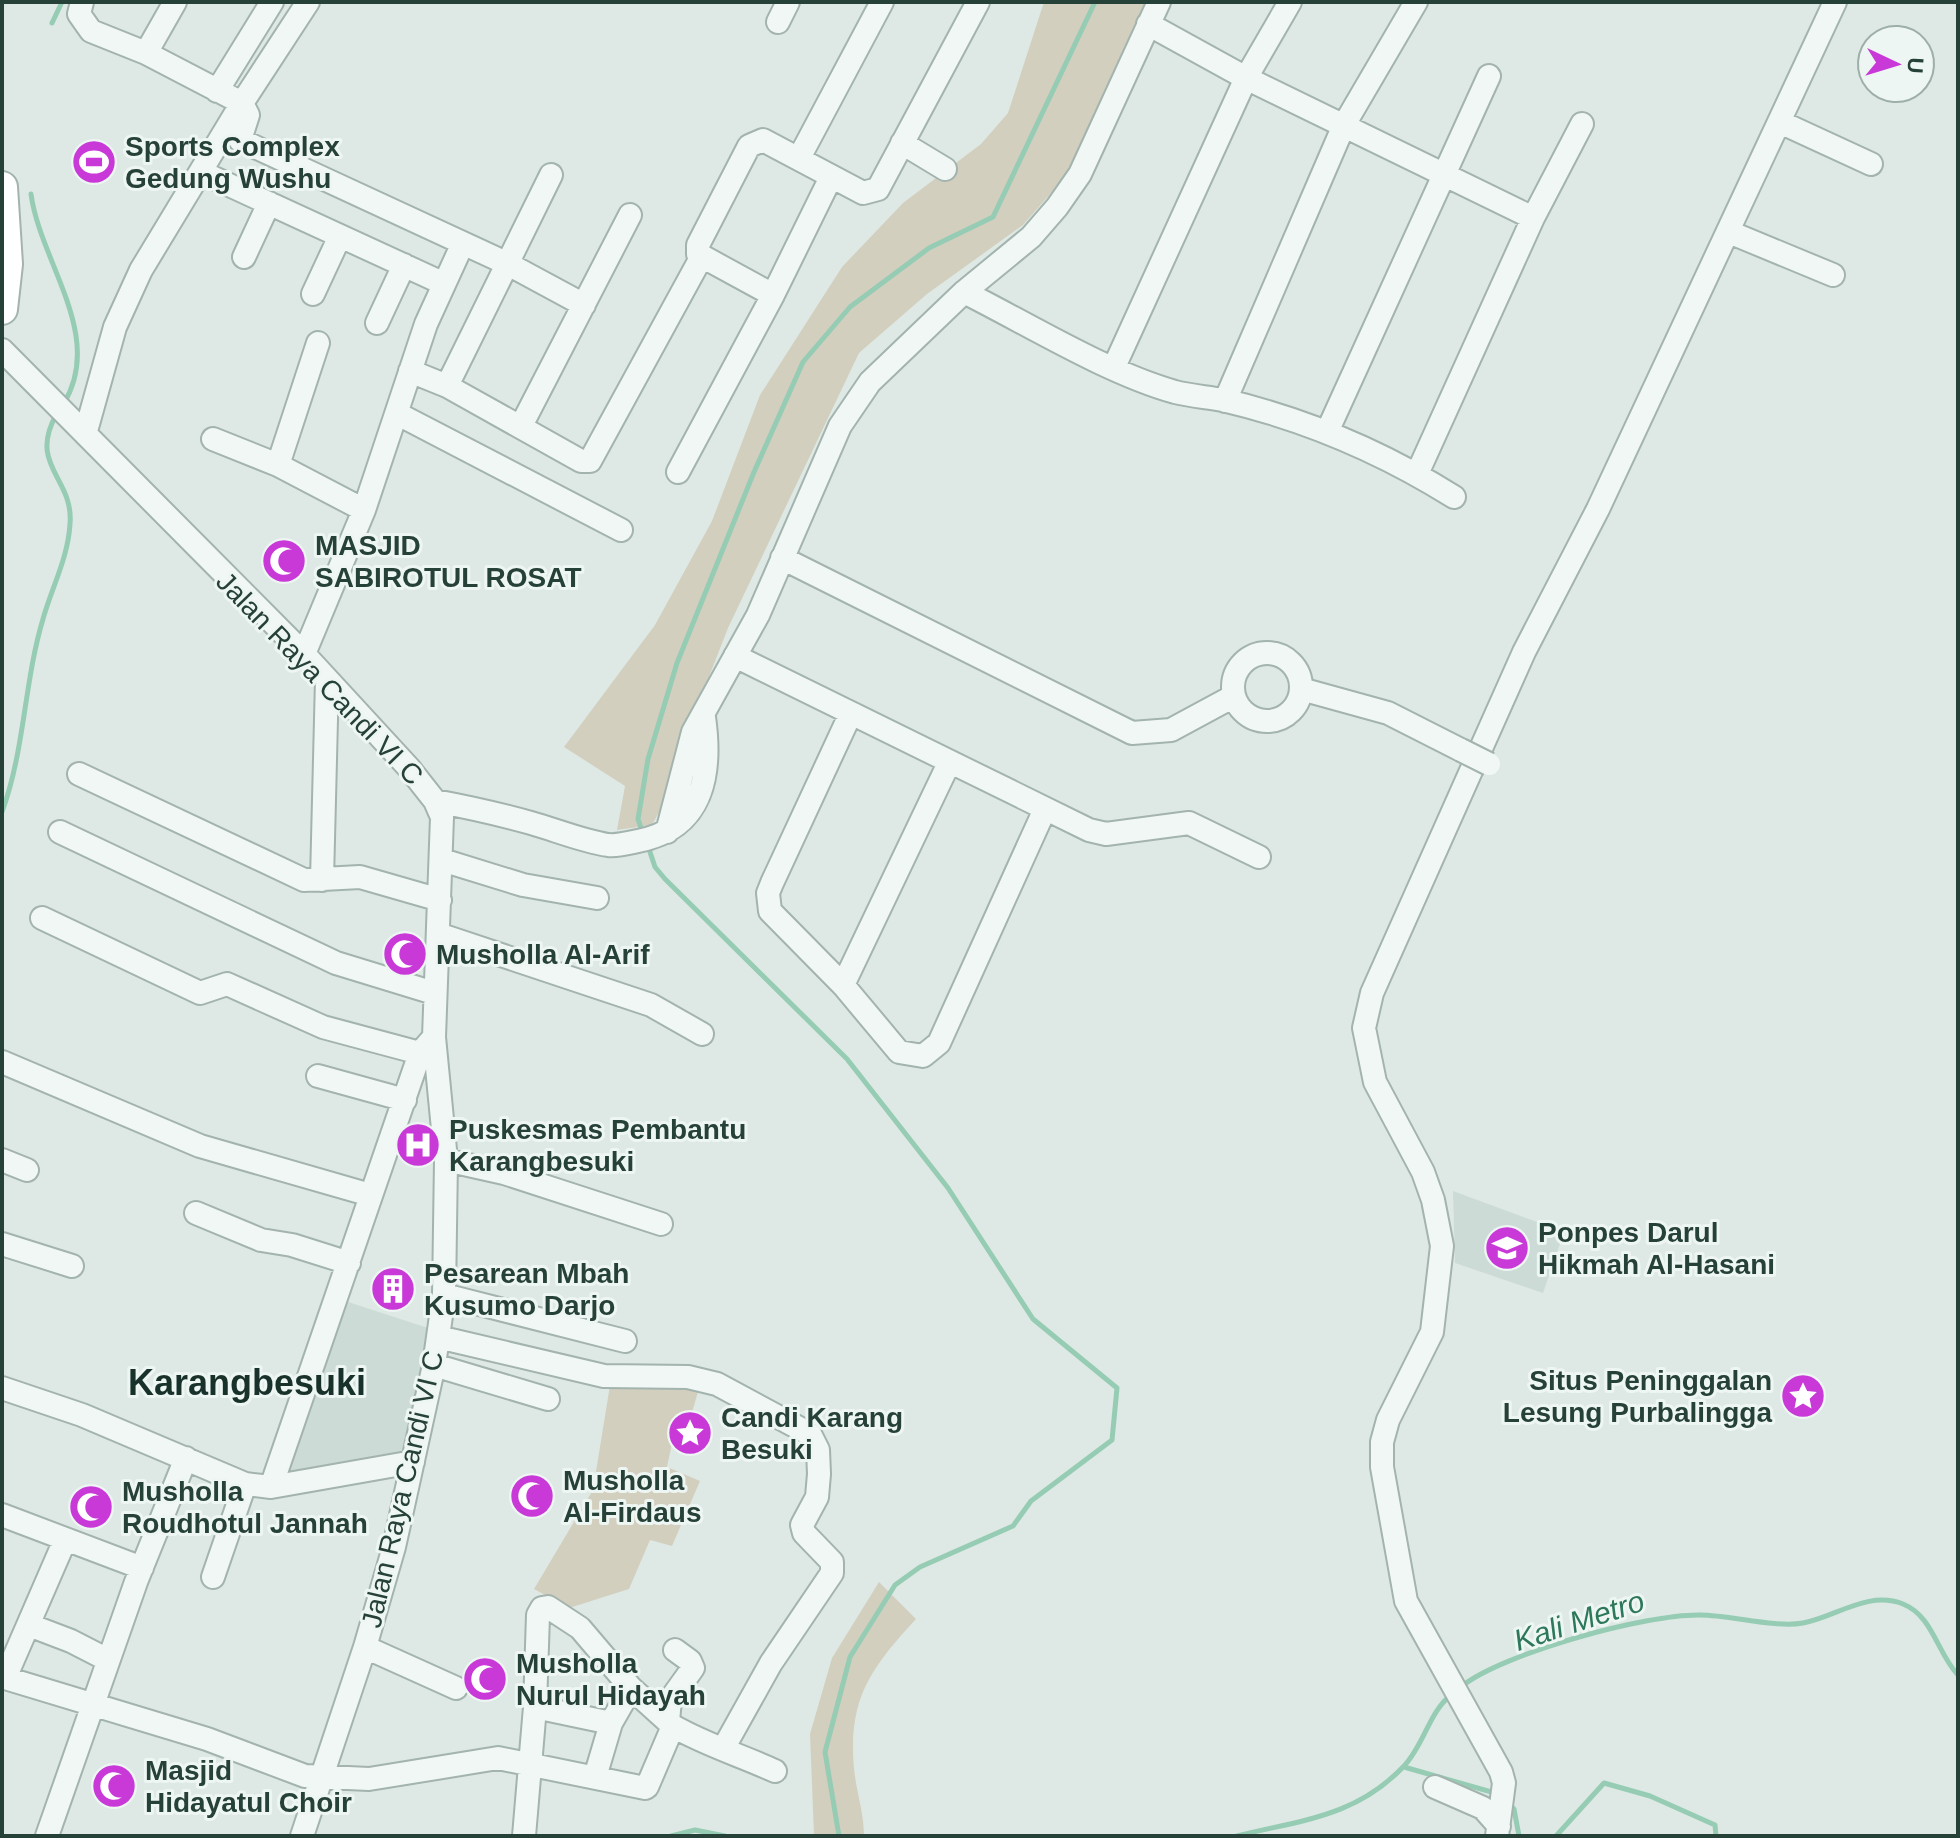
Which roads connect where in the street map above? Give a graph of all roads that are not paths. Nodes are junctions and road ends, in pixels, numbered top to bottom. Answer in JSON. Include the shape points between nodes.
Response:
{"nodes":[{"id":1,"x":82,"y":2,"type":"edge"},
{"id":2,"x":175,"y":2,"type":"edge"},
{"id":3,"x":272,"y":2,"type":"edge"},
{"id":4,"x":308,"y":2,"type":"edge"},
{"id":5,"x":882,"y":2,"type":"edge"},
{"id":6,"x":978,"y":2,"type":"edge"},
{"id":7,"x":1159,"y":2,"type":"edge"},
{"id":8,"x":1290,"y":2,"type":"edge"},
{"id":9,"x":1416,"y":2,"type":"edge"},
{"id":10,"x":1835,"y":2,"type":"edge"},
{"id":11,"x":1148,"y":24,"type":"junction"},
{"id":12,"x":146,"y":53,"type":"junction"},
{"id":13,"x":1489,"y":76,"type":"dead end"},
{"id":14,"x":1246,"y":78,"type":"junction"},
{"id":15,"x":217,"y":91,"type":"junction"},
{"id":16,"x":242,"y":103,"type":"junction"},
{"id":17,"x":1780,"y":122,"type":"junction"},
{"id":18,"x":1582,"y":124,"type":"dead end"},
{"id":19,"x":1344,"y":125,"type":"junction"},
{"id":20,"x":902,"y":143,"type":"junction"},
{"id":21,"x":799,"y":158,"type":"junction"},
{"id":22,"x":1871,"y":164,"type":"dead end"},
{"id":23,"x":945,"y":169,"type":"dead end"},
{"id":24,"x":201,"y":172,"type":"junction"},
{"id":25,"x":1443,"y":174,"type":"junction"},
{"id":26,"x":551,"y":175,"type":"dead end"},
{"id":27,"x":831,"y":177,"type":"junction"},
{"id":28,"x":2,"y":187,"type":"edge"},
{"id":29,"x":269,"y":203,"type":"junction"},
{"id":30,"x":630,"y":215,"type":"dead end"},
{"id":31,"x":1533,"y":218,"type":"junction"},
{"id":32,"x":1729,"y":232,"type":"junction"},
{"id":33,"x":340,"y":236,"type":"junction"},
{"id":34,"x":463,"y":243,"type":"junction"},
{"id":35,"x":702,"y":256,"type":"junction"},
{"id":36,"x":244,"y":257,"type":"dead end"},
{"id":37,"x":508,"y":264,"type":"junction"},
{"id":38,"x":404,"y":265,"type":"junction"},
{"id":39,"x":1833,"y":275,"type":"dead end"},
{"id":40,"x":438,"y":281,"type":"dead end"},
{"id":41,"x":964,"y":292,"type":"junction"},
{"id":42,"x":313,"y":294,"type":"dead end"},
{"id":43,"x":773,"y":295,"type":"junction"},
{"id":44,"x":584,"y":305,"type":"junction"},
{"id":45,"x":2,"y":309,"type":"edge"},
{"id":46,"x":377,"y":323,"type":"dead end"},
{"id":47,"x":318,"y":343,"type":"dead end"},
{"id":48,"x":2,"y":350,"type":"edge"},
{"id":49,"x":1114,"y":367,"type":"junction"},
{"id":50,"x":410,"y":371,"type":"junction"},
{"id":51,"x":447,"y":386,"type":"junction"},
{"id":52,"x":1225,"y":401,"type":"junction"},
{"id":53,"x":398,"y":414,"type":"junction"},
{"id":54,"x":521,"y":426,"type":"junction"},
{"id":55,"x":86,"y":431,"type":"junction"},
{"id":56,"x":1327,"y":432,"type":"junction"},
{"id":57,"x":213,"y":439,"type":"dead end"},
{"id":58,"x":278,"y":465,"type":"junction"},
{"id":59,"x":678,"y":472,"type":"dead end"},
{"id":60,"x":1417,"y":474,"type":"junction"},
{"id":61,"x":1454,"y":497,"type":"dead end"},
{"id":62,"x":364,"y":510,"type":"junction"},
{"id":63,"x":621,"y":530,"type":"dead end"},
{"id":64,"x":782,"y":558,"type":"junction"},
{"id":65,"x":304,"y":654,"type":"junction"},
{"id":66,"x":735,"y":656,"type":"junction"},
{"id":67,"x":327,"y":679,"type":"junction"},
{"id":68,"x":1301,"y":689,"type":"junction"},
{"id":69,"x":1234,"y":696,"type":"junction"},
{"id":70,"x":850,"y":715,"type":"junction"},
{"id":71,"x":949,"y":763,"type":"junction"},
{"id":72,"x":1489,"y":764,"type":"dead end"},
{"id":73,"x":79,"y":774,"type":"dead end"},
{"id":74,"x":435,"y":801,"type":"junction"},
{"id":75,"x":1045,"y":809,"type":"junction"},
{"id":76,"x":60,"y":832,"type":"dead end"},
{"id":77,"x":1259,"y":857,"type":"dead end"},
{"id":78,"x":442,"y":860,"type":"junction"},
{"id":79,"x":322,"y":880,"type":"junction"},
{"id":80,"x":597,"y":898,"type":"dead end"},
{"id":81,"x":440,"y":900,"type":"junction"},
{"id":82,"x":42,"y":918,"type":"dead end"},
{"id":83,"x":438,"y":934,"type":"junction"},
{"id":84,"x":843,"y":985,"type":"junction"},
{"id":85,"x":434,"y":993,"type":"junction"},
{"id":86,"x":702,"y":1034,"type":"dead end"},
{"id":87,"x":427,"y":1045,"type":"junction"},
{"id":88,"x":2,"y":1062,"type":"edge"},
{"id":89,"x":318,"y":1076,"type":"dead end"},
{"id":90,"x":405,"y":1100,"type":"junction"},
{"id":91,"x":2,"y":1160,"type":"edge"},
{"id":92,"x":446,"y":1160,"type":"junction"},
{"id":93,"x":27,"y":1170,"type":"dead end"},
{"id":94,"x":360,"y":1192,"type":"dead end"},
{"id":95,"x":196,"y":1213,"type":"dead end"},
{"id":96,"x":661,"y":1224,"type":"dead end"},
{"id":97,"x":2,"y":1244,"type":"edge"},
{"id":98,"x":349,"y":1263,"type":"junction"},
{"id":99,"x":72,"y":1266,"type":"dead end"},
{"id":100,"x":444,"y":1295,"type":"junction"},
{"id":101,"x":438,"y":1337,"type":"junction"},
{"id":102,"x":625,"y":1341,"type":"dead end"},
{"id":103,"x":434,"y":1365,"type":"junction"},
{"id":104,"x":2,"y":1388,"type":"edge"},
{"id":105,"x":548,"y":1399,"type":"dead end"},
{"id":106,"x":186,"y":1458,"type":"junction"},
{"id":107,"x":413,"y":1462,"type":"junction"},
{"id":108,"x":245,"y":1484,"type":"junction"},
{"id":109,"x":271,"y":1487,"type":"junction"},
{"id":110,"x":2,"y":1515,"type":"edge"},
{"id":111,"x":65,"y":1540,"type":"junction"},
{"id":112,"x":142,"y":1568,"type":"junction"},
{"id":113,"x":213,"y":1577,"type":"dead end"},
{"id":114,"x":29,"y":1625,"type":"junction"},
{"id":115,"x":365,"y":1647,"type":"junction"},
{"id":116,"x":675,"y":1650,"type":"dead end"},
{"id":117,"x":108,"y":1660,"type":"junction"},
{"id":118,"x":4,"y":1678,"type":"edge"},
{"id":119,"x":456,"y":1688,"type":"dead end"},
{"id":120,"x":631,"y":1688,"type":"junction"},
{"id":121,"x":92,"y":1706,"type":"junction"},
{"id":122,"x":535,"y":1707,"type":"junction"},
{"id":123,"x":611,"y":1723,"type":"junction"},
{"id":124,"x":671,"y":1723,"type":"junction"},
{"id":125,"x":723,"y":1749,"type":"junction"},
{"id":126,"x":529,"y":1764,"type":"junction"},
{"id":127,"x":775,"y":1771,"type":"dead end"},
{"id":128,"x":320,"y":1777,"type":"junction"},
{"id":129,"x":595,"y":1777,"type":"junction"},
{"id":130,"x":1435,"y":1787,"type":"dead end"},
{"id":131,"x":1499,"y":1826,"type":"edge"},
{"id":132,"x":47,"y":1836,"type":"edge"},
{"id":133,"x":302,"y":1836,"type":"edge"},
{"id":134,"x":524,"y":1836,"type":"edge"}],
"edges":[{"from":1,"to":12,"type":"street","via":[[79,14],[91,31]]},
{"from":2,"to":12,"type":"street"},
{"from":3,"to":15,"type":"street"},
{"from":4,"to":16,"type":"street"},
{"from":5,"to":21,"type":"street"},
{"from":6,"to":20,"type":"street"},
{"from":7,"to":11,"type":"street"},
{"from":8,"to":14,"type":"street"},
{"from":9,"to":19,"type":"street"},
{"from":10,"to":17,"type":"street"},
{"from":11,"to":14,"type":"street"},
{"from":11,"to":41,"type":"street","via":[[1080,174],[1031,237]]},
{"from":12,"to":15,"type":"street"},
{"from":13,"to":25,"type":"street"},
{"from":14,"to":19,"type":"street"},
{"from":14,"to":49,"type":"street"},
{"from":15,"to":16,"type":"street"},
{"from":16,"to":24,"type":"street"},
{"from":16,"to":34,"type":"street","via":[[248,115],[240,140]]},
{"from":17,"to":22,"type":"street"},
{"from":17,"to":32,"type":"street"},
{"from":18,"to":31,"type":"street"},
{"from":19,"to":25,"type":"street"},
{"from":19,"to":52,"type":"street"},
{"from":20,"to":23,"type":"street"},
{"from":20,"to":27,"type":"street","via":[[878,189],[863,193]]},
{"from":21,"to":27,"type":"street"},
{"from":21,"to":35,"type":"street","via":[[763,140],[749,146],[698,245]]},
{"from":24,"to":29,"type":"street"},
{"from":24,"to":55,"type":"street","via":[[124,305]]},
{"from":25,"to":31,"type":"street"},
{"from":25,"to":56,"type":"street"},
{"from":26,"to":37,"type":"street"},
{"from":27,"to":43,"type":"street"},
{"from":28,"to":45,"type":"street","via":[[7,264]]},
{"from":29,"to":33,"type":"street"},
{"from":29,"to":36,"type":"street"},
{"from":30,"to":44,"type":"street"},
{"from":31,"to":60,"type":"street"},
{"from":32,"to":39,"type":"street"},
{"from":32,"to":131,"type":"street","via":[[1524,652],[1372,993],[1364,1028],[1375,1082],[1423,1172],[1442,1246],[1432,1332],[1388,1420],[1382,1467],[1406,1601],[1501,1772]]},
{"from":33,"to":38,"type":"street"},
{"from":33,"to":42,"type":"street"},
{"from":34,"to":37,"type":"street"},
{"from":34,"to":50,"type":"street"},
{"from":35,"to":43,"type":"street"},
{"from":35,"to":54,"type":"street","via":[[590,461],[581,461]]},
{"from":37,"to":44,"type":"street"},
{"from":37,"to":51,"type":"street"},
{"from":38,"to":40,"type":"street"},
{"from":38,"to":46,"type":"street"},
{"from":41,"to":49,"type":"street"},
{"from":41,"to":64,"type":"street","via":[[870,382],[847,415]]},
{"from":43,"to":59,"type":"street"},
{"from":44,"to":54,"type":"street"},
{"from":47,"to":58,"type":"street"},
{"from":48,"to":55,"type":"street","name":"Jalan Raya Candi VI C"},
{"from":49,"to":52,"type":"street","via":[[1174,391]]},
{"from":50,"to":51,"type":"street"},
{"from":50,"to":53,"type":"street"},
{"from":51,"to":54,"type":"street"},
{"from":52,"to":56,"type":"street"},
{"from":53,"to":62,"type":"street"},
{"from":53,"to":63,"type":"street"},
{"from":55,"to":65,"type":"street","name":"Jalan Raya Candi VI C","via":[[144,497]]},
{"from":56,"to":60,"type":"street"},
{"from":57,"to":58,"type":"street"},
{"from":58,"to":62,"type":"street"},
{"from":60,"to":61,"type":"street"},
{"from":62,"to":65,"type":"street"},
{"from":64,"to":66,"type":"street"},
{"from":64,"to":69,"type":"street","via":[[1132,733],[1171,730]]},
{"from":65,"to":67,"type":"street","name":"Jalan Raya Candi VI C"},
{"from":66,"to":70,"type":"street"},
{"from":66,"to":74,"type":"street","via":[[704,717],[709,751],[705,778],[692,808],[660,835],[617,845]]},
{"from":67,"to":74,"type":"street","name":"Jalan Raya Candi VI C"},
{"from":67,"to":79,"type":"street"},
{"from":68,"to":69,"type":"street","via":[[1291,710],[1271,721],[1248,715]]},
{"from":68,"to":69,"type":"street","via":[[1294,666],[1263,653],[1251,656],[1235,673]]},
{"from":68,"to":72,"type":"street","bridge":true,"via":[[1388,713]]},
{"from":70,"to":71,"type":"street"},
{"from":70,"to":84,"type":"street","via":[[768,893],[770,911]]},
{"from":71,"to":75,"type":"street"},
{"from":71,"to":84,"type":"street"},
{"from":73,"to":79,"type":"street","via":[[304,880]]},
{"from":74,"to":78,"type":"street","name":"Jalan Raya Candi VI C","via":[[442,817]]},
{"from":75,"to":77,"type":"street","via":[[1106,834],[1189,823]]},
{"from":75,"to":84,"type":"street","via":[[953,1018],[930,1052],[899,1052]]},
{"from":76,"to":85,"type":"street","via":[[336,963]]},
{"from":78,"to":80,"type":"street","via":[[523,885]]},
{"from":78,"to":81,"type":"street","name":"Jalan Raya Candi VI C"},
{"from":79,"to":81,"type":"street","via":[[360,877]]},
{"from":81,"to":83,"type":"street","name":"Jalan Raya Candi VI C"},
{"from":82,"to":87,"type":"street","via":[[200,993],[227,984],[323,1027]]},
{"from":83,"to":85,"type":"street","name":"Jalan Raya Candi VI C"},
{"from":83,"to":86,"type":"street","via":[[651,1005]]},
{"from":85,"to":87,"type":"street","name":"Jalan Raya Candi VI C"},
{"from":87,"to":90,"type":"street"},
{"from":87,"to":92,"type":"street","name":"Jalan Raya Candi VI C"},
{"from":88,"to":94,"type":"street","via":[[200,1146]]},
{"from":89,"to":90,"type":"street"},
{"from":90,"to":98,"type":"street"},
{"from":91,"to":93,"type":"street"},
{"from":92,"to":96,"type":"street","via":[[504,1173]]},
{"from":92,"to":100,"type":"street","name":"Jalan Raya Candi VI C"},
{"from":95,"to":98,"type":"street","via":[[261,1240]]},
{"from":97,"to":99,"type":"street"},
{"from":98,"to":109,"type":"street"},
{"from":100,"to":101,"type":"street","name":"Jalan Raya Candi VI C"},
{"from":100,"to":102,"type":"street"},
{"from":101,"to":103,"type":"street","name":"Jalan Raya Candi VI C"},
{"from":101,"to":125,"type":"street","via":[[604,1376],[688,1377],[717,1384],[810,1434],[818,1450],[817,1497],[802,1525],[832,1562],[832,1573],[771,1663]]},
{"from":103,"to":105,"type":"street"},
{"from":103,"to":107,"type":"street","name":"Jalan Raya Candi VI C"},
{"from":104,"to":106,"type":"street"},
{"from":106,"to":108,"type":"street"},
{"from":106,"to":112,"type":"street"},
{"from":107,"to":109,"type":"street"},
{"from":107,"to":115,"type":"street","name":"Jalan Raya Candi VI C"},
{"from":108,"to":109,"type":"street"},
{"from":108,"to":113,"type":"street"},
{"from":110,"to":111,"type":"street"},
{"from":111,"to":112,"type":"street"},
{"from":111,"to":114,"type":"street"},
{"from":112,"to":117,"type":"street"},
{"from":114,"to":117,"type":"street"},
{"from":114,"to":118,"type":"street"},
{"from":115,"to":119,"type":"street"},
{"from":115,"to":128,"type":"street","name":"Jalan Raya Candi VI C"},
{"from":116,"to":124,"type":"street","via":[[693,1668],[670,1700]]},
{"from":117,"to":121,"type":"street"},
{"from":118,"to":121,"type":"street"},
{"from":120,"to":122,"type":"street","via":[[580,1628],[557,1611],[542,1608]]},
{"from":120,"to":123,"type":"street"},
{"from":120,"to":124,"type":"street"},
{"from":121,"to":128,"type":"street"},
{"from":121,"to":132,"type":"street"},
{"from":122,"to":123,"type":"street"},
{"from":122,"to":126,"type":"street"},
{"from":123,"to":129,"type":"street"},
{"from":124,"to":125,"type":"street"},
{"from":124,"to":129,"type":"street","via":[[647,1787]]},
{"from":125,"to":127,"type":"street"},
{"from":126,"to":128,"type":"street","via":[[498,1758],[369,1779]]},
{"from":126,"to":129,"type":"street"},
{"from":126,"to":134,"type":"street"},
{"from":128,"to":133,"type":"street","name":"Jalan Raya Candi VI C"},
{"from":130,"to":131,"type":"street","via":[[1483,1808]]}]}
